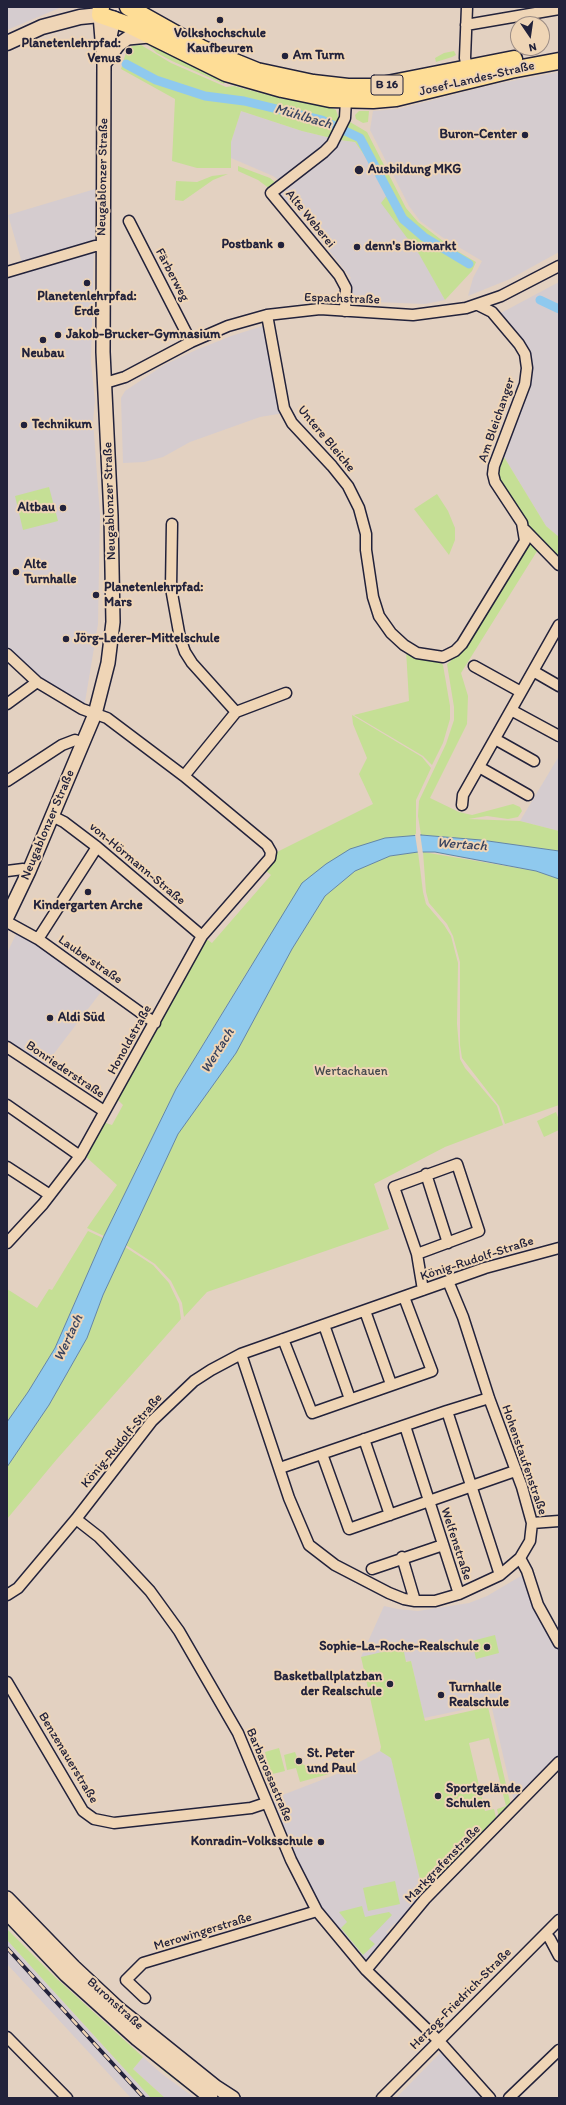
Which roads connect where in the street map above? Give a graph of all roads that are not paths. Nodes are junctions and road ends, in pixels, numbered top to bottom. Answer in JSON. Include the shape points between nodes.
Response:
{"nodes":[{"id":1,"x":76,"y":7,"type":"edge"},
{"id":2,"x":128,"y":7,"type":"edge"},
{"id":3,"x":467,"y":7,"type":"edge"},
{"id":4,"x":559,"y":9,"type":"edge"},
{"id":5,"x":108,"y":12,"type":"edge"},
{"id":6,"x":466,"y":25,"type":"junction"},
{"id":7,"x":42,"y":27,"type":"junction"},
{"id":8,"x":149,"y":36,"type":"junction"},
{"id":9,"x":7,"y":43,"type":"edge"},
{"id":10,"x":559,"y":53,"type":"edge"},
{"id":11,"x":559,"y":61,"type":"edge"},
{"id":12,"x":104,"y":64,"type":"junction"},
{"id":13,"x":469,"y":74,"type":"junction"},
{"id":14,"x":346,"y":100,"type":"junction"},
{"id":15,"x":129,"y":221,"type":"dead end"},
{"id":16,"x":102,"y":246,"type":"junction"},
{"id":17,"x":559,"y":266,"type":"edge"},
{"id":18,"x":7,"y":272,"type":"edge"},
{"id":19,"x":478,"y":305,"type":"junction"},
{"id":20,"x":345,"y":311,"type":"junction"},
{"id":21,"x":267,"y":315,"type":"junction"},
{"id":22,"x":192,"y":342,"type":"junction"},
{"id":23,"x":105,"y":383,"type":"junction"},
{"id":24,"x":172,"y":524,"type":"dead end"},
{"id":25,"x":525,"y":530,"type":"junction"},
{"id":26,"x":559,"y":565,"type":"edge"},
{"id":27,"x":559,"y":626,"type":"edge"},
{"id":28,"x":556,"y":638,"type":"edge"},
{"id":29,"x":7,"y":654,"type":"edge"},
{"id":30,"x":474,"y":666,"type":"dead end"},
{"id":31,"x":533,"y":671,"type":"junction"},
{"id":32,"x":37,"y":682,"type":"junction"},
{"id":33,"x":559,"y":686,"type":"edge"},
{"id":34,"x":521,"y":692,"type":"junction"},
{"id":35,"x":286,"y":693,"type":"dead end"},
{"id":36,"x":7,"y":704,"type":"edge"},
{"id":37,"x":511,"y":710,"type":"junction"},
{"id":38,"x":236,"y":712,"type":"junction"},
{"id":39,"x":95,"y":714,"type":"junction"},
{"id":40,"x":559,"y":736,"type":"edge"},
{"id":41,"x":495,"y":739,"type":"junction"},
{"id":42,"x":83,"y":743,"type":"junction"},
{"id":43,"x":534,"y":761,"type":"dead end"},
{"id":44,"x":479,"y":767,"type":"junction"},
{"id":45,"x":184,"y":776,"type":"junction"},
{"id":46,"x":7,"y":781,"type":"edge"},
{"id":47,"x":528,"y":795,"type":"dead end"},
{"id":48,"x":462,"y":805,"type":"dead end"},
{"id":49,"x":52,"y":816,"type":"junction"},
{"id":50,"x":97,"y":847,"type":"junction"},
{"id":51,"x":7,"y":871,"type":"edge"},
{"id":52,"x":29,"y":871,"type":"junction"},
{"id":53,"x":7,"y":917,"type":"edge"},
{"id":54,"x":7,"y":922,"type":"edge"},
{"id":55,"x":202,"y":936,"type":"junction"},
{"id":56,"x":38,"y":939,"type":"junction"},
{"id":57,"x":155,"y":1023,"type":"junction"},
{"id":58,"x":9,"y":1051,"type":"edge"},
{"id":59,"x":7,"y":1105,"type":"edge"},
{"id":60,"x":104,"y":1111,"type":"junction"},
{"id":61,"x":80,"y":1156,"type":"junction"},
{"id":62,"x":7,"y":1167,"type":"edge"},
{"id":63,"x":426,"y":1174,"type":"junction"},
{"id":64,"x":50,"y":1195,"type":"junction"},
{"id":65,"x":9,"y":1238,"type":"edge"},
{"id":66,"x":448,"y":1243,"type":"junction"},
{"id":67,"x":559,"y":1248,"type":"edge"},
{"id":68,"x":417,"y":1254,"type":"junction"},
{"id":69,"x":448,"y":1281,"type":"junction"},
{"id":70,"x":424,"y":1290,"type":"junction"},
{"id":71,"x":404,"y":1297,"type":"junction"},
{"id":72,"x":365,"y":1310,"type":"junction"},
{"id":73,"x":324,"y":1325,"type":"junction"},
{"id":74,"x":283,"y":1339,"type":"junction"},
{"id":75,"x":241,"y":1354,"type":"junction"},
{"id":76,"x":391,"y":1384,"type":"junction"},
{"id":77,"x":489,"y":1398,"type":"junction"},
{"id":78,"x":350,"y":1399,"type":"junction"},
{"id":79,"x":447,"y":1411,"type":"junction"},
{"id":80,"x":405,"y":1426,"type":"junction"},
{"id":81,"x":364,"y":1439,"type":"junction"},
{"id":82,"x":322,"y":1454,"type":"junction"},
{"id":83,"x":280,"y":1468,"type":"junction"},
{"id":84,"x":515,"y":1471,"type":"junction"},
{"id":85,"x":471,"y":1486,"type":"junction"},
{"id":86,"x":428,"y":1501,"type":"junction"},
{"id":87,"x":390,"y":1515,"type":"junction"},
{"id":88,"x":76,"y":1519,"type":"junction"},
{"id":89,"x":559,"y":1521,"type":"edge"},
{"id":90,"x":532,"y":1523,"type":"junction"},
{"id":91,"x":443,"y":1545,"type":"junction"},
{"id":92,"x":402,"y":1557,"type":"junction"},
{"id":93,"x":520,"y":1558,"type":"junction"},
{"id":94,"x":372,"y":1569,"type":"dead end"},
{"id":95,"x":500,"y":1575,"type":"junction"},
{"id":96,"x":459,"y":1594,"type":"junction"},
{"id":97,"x":7,"y":1595,"type":"edge"},
{"id":98,"x":415,"y":1602,"type":"junction"},
{"id":99,"x":559,"y":1643,"type":"edge"},
{"id":100,"x":7,"y":1682,"type":"edge"},
{"id":101,"x":559,"y":1762,"type":"edge"},
{"id":102,"x":266,"y":1803,"type":"junction"},
{"id":103,"x":7,"y":1898,"type":"edge"},
{"id":104,"x":317,"y":1911,"type":"junction"},
{"id":105,"x":7,"y":1914,"type":"edge"},
{"id":106,"x":559,"y":1920,"type":"edge"},
{"id":107,"x":546,"y":1934,"type":"junction"},
{"id":108,"x":559,"y":1956,"type":"edge"},
{"id":109,"x":366,"y":1970,"type":"junction"},
{"id":110,"x":145,"y":1998,"type":"dead end"},
{"id":111,"x":7,"y":2037,"type":"edge"},
{"id":112,"x":439,"y":2041,"type":"junction"},
{"id":113,"x":559,"y":2050,"type":"edge"},
{"id":114,"x":67,"y":2098,"type":"edge"},
{"id":115,"x":211,"y":2098,"type":"edge"},
{"id":116,"x":234,"y":2098,"type":"edge"},
{"id":117,"x":382,"y":2098,"type":"edge"},
{"id":118,"x":490,"y":2098,"type":"edge"},
{"id":119,"x":509,"y":2098,"type":"edge"}],
"edges":[{"from":1,"to":7,"type":"main road"},
{"from":2,"to":13,"type":"main road","name":"Josef-Landes-Straße","number":"B 16","via":[[203,49],[257,71],[307,82],[372,87]]},
{"from":3,"to":6,"type":"street"},
{"from":4,"to":6,"type":"street"},
{"from":5,"to":7,"type":"main road"},
{"from":5,"to":8,"type":"main road","name":"Josef-Landes-Straße","number":"B 16"},
{"from":5,"to":12,"type":"street","name":"Neugablonzer Straße"},
{"from":6,"to":13,"type":"street","via":[[465,58]]},
{"from":7,"to":9,"type":"main road"},
{"from":8,"to":12,"type":"street","via":[[128,38],[118,45]]},
{"from":8,"to":14,"type":"main road","name":"Josef-Landes-Straße","number":"B 16","via":[[243,79],[311,96]]},
{"from":10,"to":13,"type":"main road","name":"Josef-Landes-Straße","number":"B 16"},
{"from":11,"to":13,"type":"main road","name":"Josef-Landes-Straße","number":"B 16","via":[[511,70]]},
{"from":12,"to":16,"type":"street","name":"Neugablonzer Straße"},
{"from":13,"to":14,"type":"main road","name":"Josef-Landes-Straße","number":"B 16","via":[[396,98]]},
{"from":14,"to":20,"type":"street","name":"Alte Weberei","via":[[344,122],[335,139],[324,152],[271,193],[338,275],[346,288]]},
{"from":15,"to":22,"type":"street","name":"Färberweg"},
{"from":16,"to":18,"type":"street"},
{"from":16,"to":23,"type":"street","name":"Neugablonzer Straße","via":[[102,352]]},
{"from":17,"to":19,"type":"street","name":"Espachstraße"},
{"from":19,"to":20,"type":"street","name":"Espachstraße","via":[[426,315]]},
{"from":19,"to":25,"type":"street","name":"Am Bleichanger","via":[[492,312],[519,344],[527,368],[525,384],[493,474],[495,482],[519,516]]},
{"from":20,"to":21,"type":"street","name":"Espachstraße","via":[[300,310]]},
{"from":21,"to":22,"type":"street","name":"Espachstraße","via":[[228,326]]},
{"from":21,"to":25,"type":"street","name":"Untere Bleiche","via":[[284,408],[292,423],[348,486],[359,508],[366,534],[373,597],[380,616],[391,633],[404,645],[417,653],[444,657],[455,651],[462,644],[524,541]]},
{"from":22,"to":23,"type":"street","name":"Espachstraße","via":[[125,376]]},
{"from":23,"to":39,"type":"street","name":"Neugablonzer Straße","via":[[113,622],[108,663]]},
{"from":24,"to":38,"type":"street","via":[[170,588],[180,638],[192,662]]},
{"from":25,"to":26,"type":"street","name":"Am Bleichanger"},
{"from":27,"to":28,"type":"street"},
{"from":28,"to":31,"type":"street"},
{"from":29,"to":32,"type":"street"},
{"from":30,"to":34,"type":"street"},
{"from":31,"to":33,"type":"street"},
{"from":31,"to":34,"type":"street"},
{"from":32,"to":36,"type":"street"},
{"from":32,"to":39,"type":"street"},
{"from":34,"to":37,"type":"street"},
{"from":35,"to":38,"type":"street"},
{"from":37,"to":40,"type":"street"},
{"from":37,"to":41,"type":"street"},
{"from":38,"to":45,"type":"street"},
{"from":39,"to":42,"type":"street","name":"Neugablonzer Straße"},
{"from":39,"to":45,"type":"street","via":[[107,718]]},
{"from":41,"to":43,"type":"street"},
{"from":41,"to":44,"type":"street"},
{"from":42,"to":46,"type":"street","via":[[75,740],[62,745]]},
{"from":42,"to":49,"type":"street","name":"Neugablonzer Straße"},
{"from":44,"to":47,"type":"street"},
{"from":44,"to":48,"type":"street","via":[[463,795]]},
{"from":45,"to":55,"type":"street","name":"Honoldstraße","via":[[270,849],[270,858]]},
{"from":49,"to":50,"type":"street","name":"von-Hörmann-Straße"},
{"from":49,"to":52,"type":"street","name":"Neugablonzer Straße"},
{"from":50,"to":55,"type":"street","name":"von-Hörmann-Straße"},
{"from":50,"to":56,"type":"street"},
{"from":51,"to":52,"type":"street"},
{"from":52,"to":53,"type":"street","name":"Neugablonzer Straße"},
{"from":54,"to":56,"type":"street","name":"Lauberstraße"},
{"from":55,"to":57,"type":"street","name":"Honoldstraße"},
{"from":56,"to":57,"type":"street","name":"Lauberstraße"},
{"from":57,"to":60,"type":"street","name":"Honoldstraße"},
{"from":58,"to":60,"type":"street","name":"Bonriederstraße"},
{"from":59,"to":61,"type":"street"},
{"from":60,"to":61,"type":"street","name":"Honoldstraße"},
{"from":61,"to":64,"type":"street","name":"Honoldstraße"},
{"from":62,"to":64,"type":"street"},
{"from":63,"to":66,"type":"street"},
{"from":63,"to":66,"type":"street","via":[[457,1164],[479,1231]]},
{"from":63,"to":68,"type":"street","via":[[394,1187]]},
{"from":64,"to":65,"type":"street","name":"Honoldstraße"},
{"from":66,"to":68,"type":"street"},
{"from":67,"to":69,"type":"street","name":"König-Rudolf-Straße","via":[[510,1260]]},
{"from":68,"to":70,"type":"street"},
{"from":69,"to":70,"type":"street","name":"König-Rudolf-Straße"},
{"from":69,"to":77,"type":"street","name":"Hohenstaufenstraße","via":[[463,1317]]},
{"from":70,"to":71,"type":"street","name":"König-Rudolf-Straße"},
{"from":71,"to":72,"type":"street","name":"König-Rudolf-Straße"},
{"from":71,"to":76,"type":"street","via":[[432,1371]]},
{"from":72,"to":73,"type":"street","name":"König-Rudolf-Straße"},
{"from":72,"to":76,"type":"street"},
{"from":73,"to":74,"type":"street","name":"König-Rudolf-Straße"},
{"from":73,"to":78,"type":"street"},
{"from":74,"to":75,"type":"street","name":"König-Rudolf-Straße"},
{"from":74,"to":78,"type":"street","via":[[312,1414]]},
{"from":75,"to":83,"type":"street","name":"Hohenstaufenstraße"},
{"from":75,"to":88,"type":"street","name":"König-Rudolf-Straße","via":[[194,1381],[152,1421]]},
{"from":76,"to":78,"type":"street"},
{"from":77,"to":79,"type":"street"},
{"from":77,"to":84,"type":"street","name":"Hohenstaufenstraße"},
{"from":79,"to":80,"type":"street"},
{"from":79,"to":85,"type":"street"},
{"from":80,"to":81,"type":"street"},
{"from":80,"to":86,"type":"street"},
{"from":81,"to":82,"type":"street"},
{"from":81,"to":87,"type":"street"},
{"from":82,"to":83,"type":"street"},
{"from":82,"to":87,"type":"street","name":"Welfenstraße","via":[[349,1529]]},
{"from":83,"to":98,"type":"street","name":"Hohenstaufenstraße","via":[[309,1545],[335,1565],[388,1593]]},
{"from":84,"to":85,"type":"street","name":"Welfenstraße"},
{"from":84,"to":90,"type":"street","name":"Hohenstaufenstraße"},
{"from":85,"to":86,"type":"street","name":"Welfenstraße"},
{"from":85,"to":95,"type":"street"},
{"from":86,"to":87,"type":"street","name":"Welfenstraße"},
{"from":86,"to":91,"type":"street","name":"Welfenstraße"},
{"from":88,"to":97,"type":"street","name":"König-Rudolf-Straße","via":[[18,1588]]},
{"from":88,"to":102,"type":"street","name":"Barbarossastraße","via":[[99,1537],[150,1591],[179,1631],[229,1716]]},
{"from":89,"to":90,"type":"street"},
{"from":90,"to":93,"type":"street","name":"Hohenstaufenstraße","via":[[530,1541]]},
{"from":91,"to":92,"type":"street"},
{"from":91,"to":96,"type":"street","name":"Welfenstraße"},
{"from":92,"to":94,"type":"street"},
{"from":92,"to":98,"type":"street"},
{"from":93,"to":95,"type":"street","name":"Hohenstaufenstraße"},
{"from":93,"to":99,"type":"street","via":[[538,1605]]},
{"from":95,"to":96,"type":"street","name":"Hohenstaufenstraße"},
{"from":96,"to":98,"type":"street","name":"Hohenstaufenstraße","via":[[435,1601]]},
{"from":100,"to":102,"type":"street","name":"Benzenauerstraße","via":[[83,1811],[94,1819],[114,1823],[251,1808]]},
{"from":101,"to":109,"type":"street","name":"Markgrafenstraße","via":[[425,1899]]},
{"from":102,"to":104,"type":"street","name":"Barbarossastraße"},
{"from":103,"to":116,"type":"street","name":"Buronstraße","via":[[119,2009],[216,2087]]},
{"from":104,"to":109,"type":"street","name":"Barbarossastraße"},
{"from":104,"to":110,"type":"street","name":"Merowingerstraße","via":[[143,1963],[126,1980]]},
{"from":105,"to":115,"type":"street","name":"Buronstraße","via":[[66,1975],[137,2039]]},
{"from":106,"to":107,"type":"street","name":"Herzog-Friedrich-Straße"},
{"from":107,"to":108,"type":"street"},
{"from":107,"to":112,"type":"street","name":"Herzog-Friedrich-Straße"},
{"from":109,"to":112,"type":"street","name":"Barbarossastraße"},
{"from":111,"to":114,"type":"street"},
{"from":112,"to":117,"type":"street","name":"Herzog-Friedrich-Straße"},
{"from":112,"to":118,"type":"street","name":"Barbarossastraße"},
{"from":113,"to":119,"type":"street"}]}
